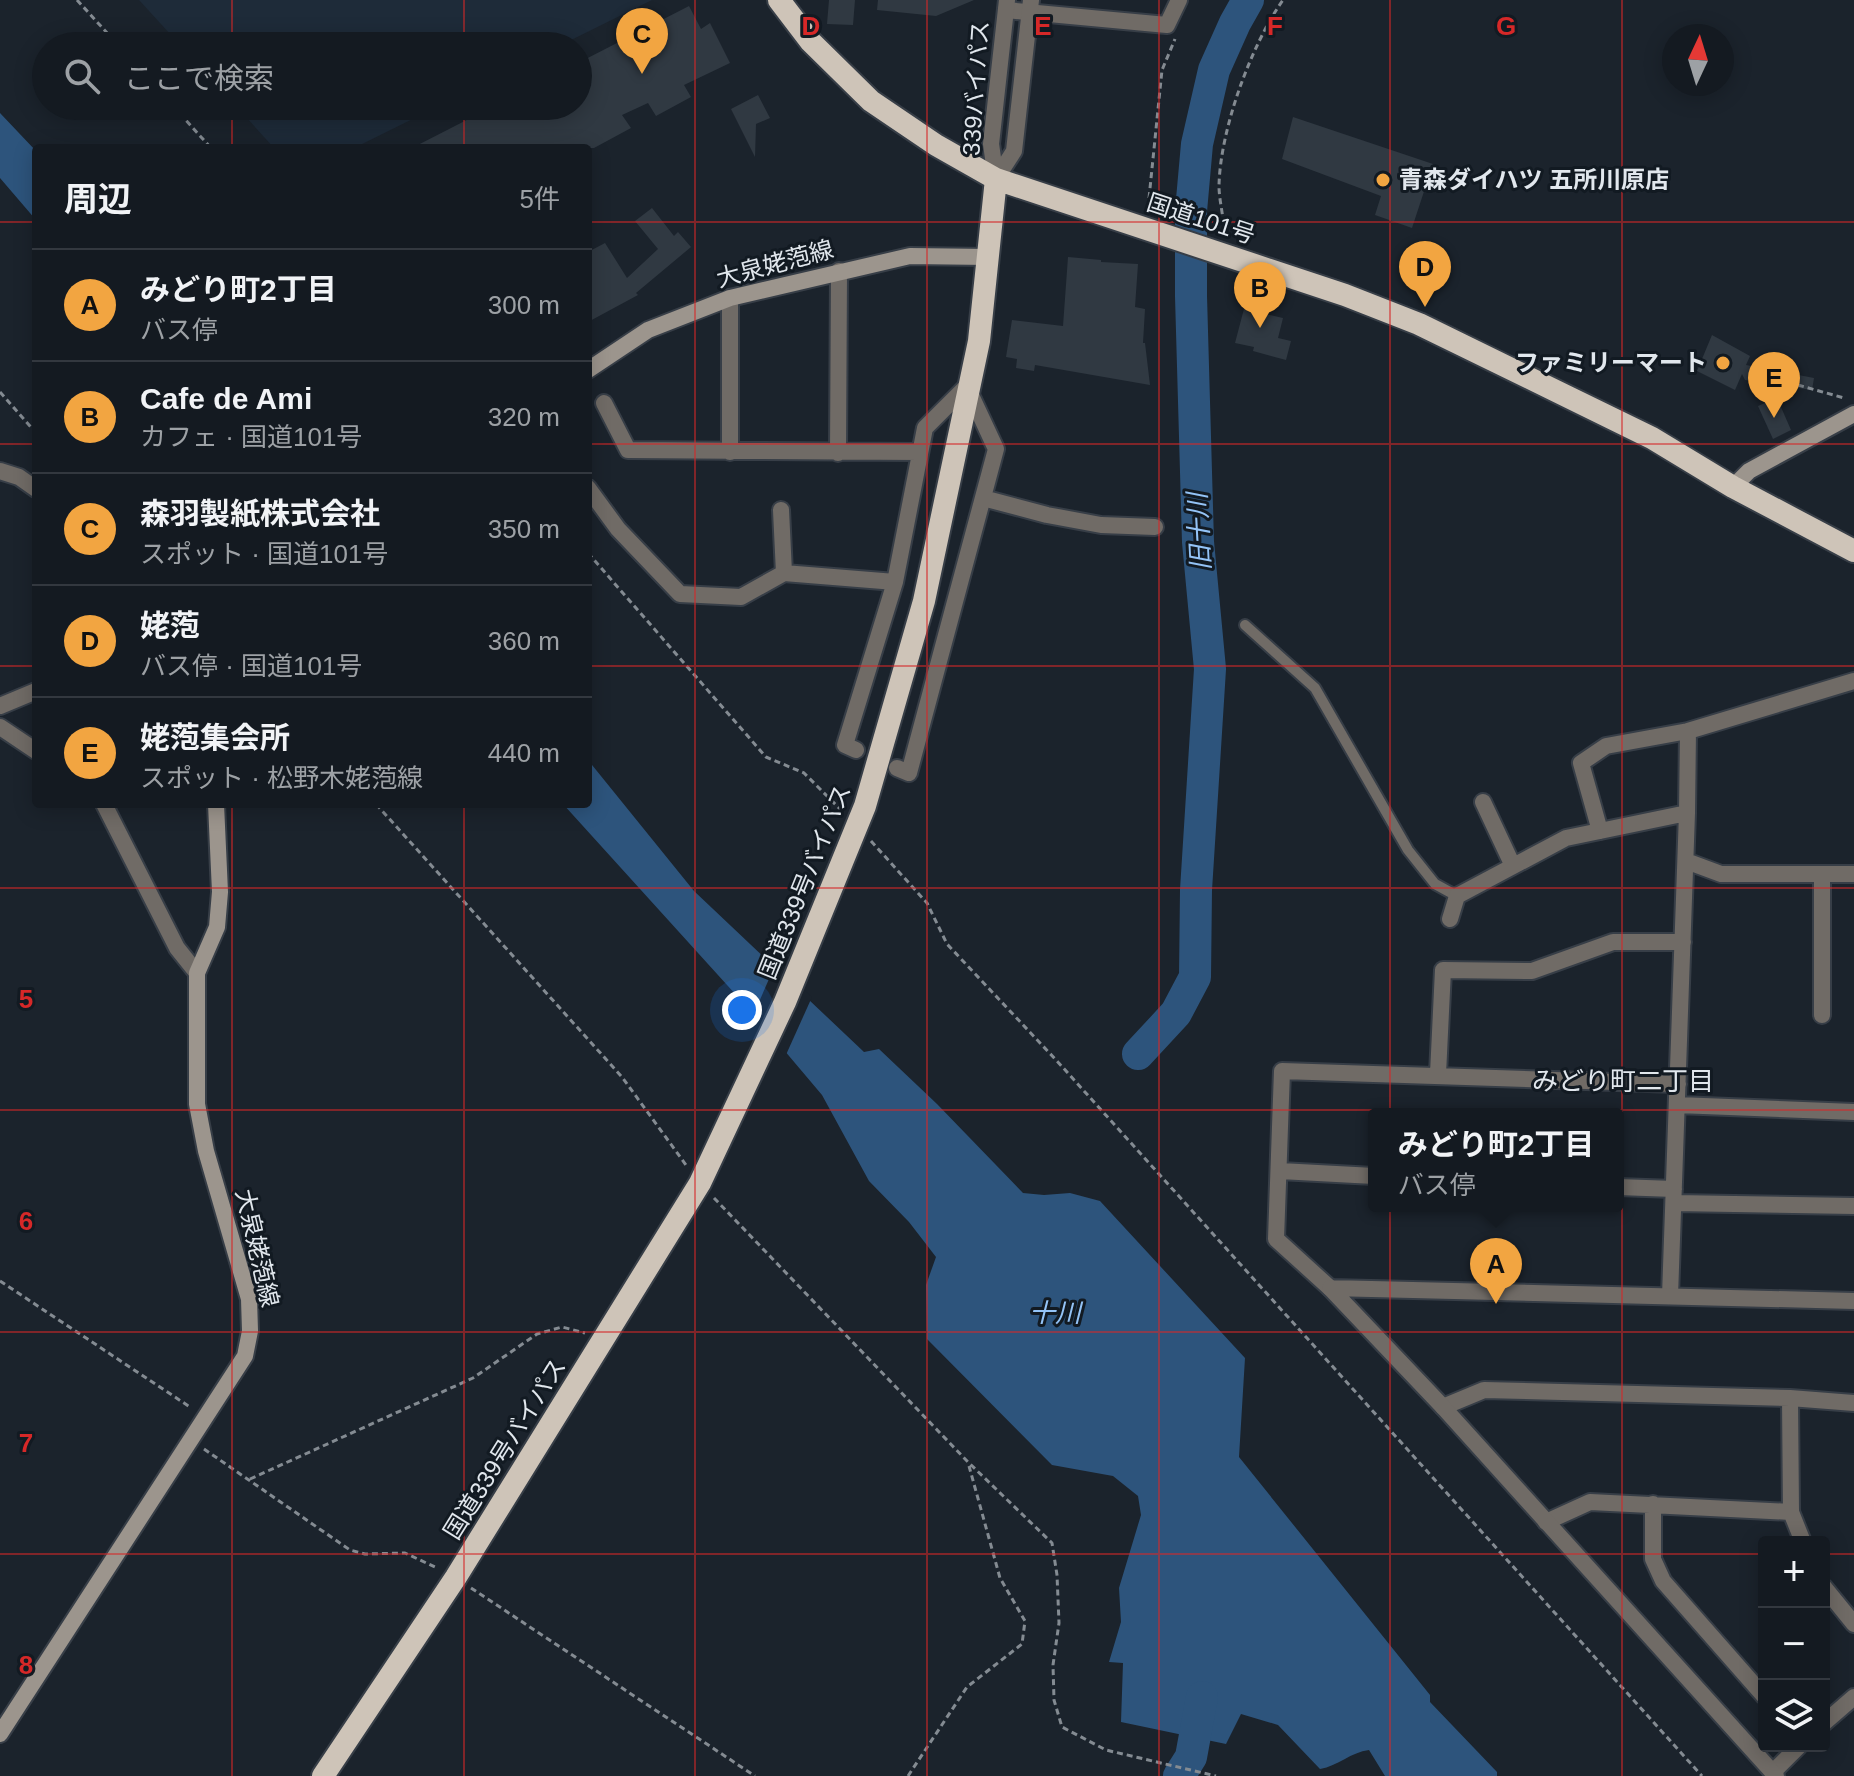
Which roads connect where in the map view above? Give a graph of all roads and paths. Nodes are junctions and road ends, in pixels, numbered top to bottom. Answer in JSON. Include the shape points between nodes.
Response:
{"nodes":[{"id":1,"x":77,"y":0,"type":"edge"},
{"id":2,"x":779,"y":0,"type":"edge"},
{"id":3,"x":1179,"y":0,"type":"edge"},
{"id":4,"x":1283,"y":0,"type":"edge"},
{"id":5,"x":1006,"y":5,"type":"edge"},
{"id":6,"x":1030,"y":6,"type":"edge"},
{"id":7,"x":106,"y":32,"type":"edge"},
{"id":8,"x":1176,"y":37,"type":"dead end"},
{"id":9,"x":186,"y":120,"type":"edge"},
{"id":10,"x":207,"y":144,"type":"edge"},
{"id":11,"x":996,"y":179,"type":"junction"},
{"id":12,"x":1148,"y":209,"type":"dead end"},
{"id":13,"x":1223,"y":235,"type":"dead end"},
{"id":14,"x":989,"y":257,"type":"junction"},
{"id":15,"x":839,"y":271,"type":"junction"},
{"id":16,"x":730,"y":298,"type":"junction"},
{"id":17,"x":592,"y":367,"type":"edge"},
{"id":18,"x":1798,"y":385,"type":"dead end"},
{"id":19,"x":970,"y":387,"type":"junction"},
{"id":20,"x":0,"y":392,"type":"edge"},
{"id":21,"x":604,"y":403,"type":"dead end"},
{"id":22,"x":1851,"y":406,"type":"edge"},
{"id":23,"x":32,"y":428,"type":"edge"},
{"id":24,"x":730,"y":452,"type":"junction"},
{"id":25,"x":920,"y":452,"type":"junction"},
{"id":26,"x":838,"y":453,"type":"junction"},
{"id":27,"x":0,"y":471,"type":"edge"},
{"id":28,"x":32,"y":486,"type":"edge"},
{"id":29,"x":1733,"y":487,"type":"junction"},
{"id":30,"x":592,"y":493,"type":"edge"},
{"id":31,"x":983,"y":498,"type":"junction"},
{"id":32,"x":781,"y":510,"type":"dead end"},
{"id":33,"x":1155,"y":527,"type":"dead end"},
{"id":34,"x":1854,"y":551,"type":"edge"},
{"id":35,"x":592,"y":558,"type":"edge"},
{"id":36,"x":784,"y":573,"type":"junction"},
{"id":37,"x":895,"y":582,"type":"junction"},
{"id":38,"x":1245,"y":625,"type":"dead end"},
{"id":39,"x":1854,"y":681,"type":"edge"},
{"id":40,"x":32,"y":693,"type":"edge"},
{"id":41,"x":0,"y":706,"type":"edge"},
{"id":42,"x":0,"y":727,"type":"edge"},
{"id":43,"x":1688,"y":731,"type":"junction"},
{"id":44,"x":32,"y":748,"type":"edge"},
{"id":45,"x":856,"y":750,"type":"dead end"},
{"id":46,"x":897,"y":768,"type":"dead end"},
{"id":47,"x":1483,"y":802,"type":"dead end"},
{"id":48,"x":106,"y":808,"type":"edge"},
{"id":49,"x":216,"y":808,"type":"edge"},
{"id":50,"x":380,"y":808,"type":"edge"},
{"id":51,"x":1687,"y":813,"type":"junction"},
{"id":52,"x":1600,"y":831,"type":"junction"},
{"id":53,"x":854,"y":833,"type":"junction"},
{"id":54,"x":1686,"y":861,"type":"junction"},
{"id":55,"x":1513,"y":866,"type":"junction"},
{"id":56,"x":1822,"y":874,"type":"junction"},
{"id":57,"x":1854,"y":874,"type":"edge"},
{"id":58,"x":1457,"y":896,"type":"junction"},
{"id":59,"x":1450,"y":919,"type":"dead end"},
{"id":60,"x":1683,"y":942,"type":"junction"},
{"id":61,"x":197,"y":973,"type":"junction"},
{"id":62,"x":1822,"y":1015,"type":"dead end"},
{"id":63,"x":1438,"y":1074,"type":"junction"},
{"id":64,"x":1678,"y":1084,"type":"junction"},
{"id":65,"x":1678,"y":1105,"type":"junction"},
{"id":66,"x":1854,"y":1112,"type":"edge"},
{"id":67,"x":1280,"y":1171,"type":"junction"},
{"id":68,"x":1368,"y":1176,"type":"edge"},
{"id":69,"x":702,"y":1177,"type":"junction"},
{"id":70,"x":1624,"y":1188,"type":"edge"},
{"id":71,"x":1674,"y":1196,"type":"junction"},
{"id":72,"x":1854,"y":1206,"type":"edge"},
{"id":73,"x":0,"y":1281,"type":"edge"},
{"id":74,"x":1330,"y":1288,"type":"junction"},
{"id":75,"x":1670,"y":1296,"type":"junction"},
{"id":76,"x":1854,"y":1301,"type":"edge"},
{"id":77,"x":604,"y":1338,"type":"junction"},
{"id":78,"x":1790,"y":1398,"type":"junction"},
{"id":79,"x":1854,"y":1403,"type":"edge"},
{"id":80,"x":1443,"y":1407,"type":"junction"},
{"id":81,"x":206,"y":1418,"type":"junction"},
{"id":82,"x":192,"y":1441,"type":"junction"},
{"id":83,"x":968,"y":1462,"type":"junction"},
{"id":84,"x":250,"y":1479,"type":"junction"},
{"id":85,"x":1653,"y":1504,"type":"junction"},
{"id":86,"x":1791,"y":1512,"type":"junction"},
{"id":87,"x":1546,"y":1522,"type":"junction"},
{"id":88,"x":1801,"y":1536,"type":"edge"},
{"id":89,"x":456,"y":1577,"type":"junction"},
{"id":90,"x":1830,"y":1594,"type":"edge"},
{"id":91,"x":1854,"y":1624,"type":"edge"},
{"id":92,"x":1758,"y":1689,"type":"edge"},
{"id":93,"x":1854,"y":1697,"type":"edge"},
{"id":94,"x":1830,"y":1718,"type":"edge"},
{"id":95,"x":0,"y":1734,"type":"edge"},
{"id":96,"x":1794,"y":1752,"type":"edge"},
{"id":97,"x":1774,"y":1774,"type":"edge"},
{"id":98,"x":323,"y":1776,"type":"edge"},
{"id":99,"x":755,"y":1776,"type":"edge"},
{"id":100,"x":908,"y":1776,"type":"edge"},
{"id":101,"x":1216,"y":1776,"type":"edge"},
{"id":102,"x":1702,"y":1776,"type":"edge"}],
"edges":[{"from":1,"to":7,"type":"path"},
{"from":2,"to":11,"type":"highway","name":"国道101号","via":[[811,42],[871,101]]},
{"from":3,"to":6,"type":"street","via":[[1167,25]]},
{"from":4,"to":13,"type":"path","via":[[1247,69],[1225,141],[1219,187]]},
{"from":5,"to":6,"type":"street"},
{"from":5,"to":11,"type":"street","name":"339バイパス","via":[[991,144]]},
{"from":6,"to":11,"type":"street","via":[[1014,151]]},
{"from":8,"to":12,"type":"path","via":[[1162,70]]},
{"from":9,"to":10,"type":"path"},
{"from":11,"to":14,"type":"highway","name":"国道339号バイパス"},
{"from":11,"to":29,"type":"highway","name":"国道101号","via":[[1419,324],[1652,438]]},
{"from":14,"to":15,"type":"main road","name":"大泉姥萢線","via":[[910,256]]},
{"from":14,"to":19,"type":"highway","name":"国道339号バイパス"},
{"from":15,"to":16,"type":"main road","name":"大泉姥萢線"},
{"from":15,"to":26,"type":"street"},
{"from":16,"to":17,"type":"main road","name":"大泉姥萢線","via":[[648,330]]},
{"from":16,"to":24,"type":"street"},
{"from":18,"to":22,"type":"path"},
{"from":19,"to":25,"type":"street","via":[[925,428]]},
{"from":19,"to":31,"type":"street","via":[[996,449]]},
{"from":19,"to":53,"type":"highway","name":"国道339号バイパス","via":[[924,601]]},
{"from":20,"to":23,"type":"path"},
{"from":21,"to":24,"type":"street","via":[[628,450]]},
{"from":22,"to":29,"type":"main road","via":[[1749,471]]},
{"from":24,"to":26,"type":"street"},
{"from":25,"to":26,"type":"street"},
{"from":25,"to":37,"type":"street"},
{"from":27,"to":28,"type":"street"},
{"from":29,"to":34,"type":"highway","name":"国道101号"},
{"from":30,"to":36,"type":"street","via":[[680,594],[741,597]]},
{"from":31,"to":33,"type":"street","via":[[1101,525]]},
{"from":31,"to":46,"type":"street","via":[[909,773]]},
{"from":32,"to":36,"type":"street"},
{"from":35,"to":53,"type":"path","via":[[766,757],[804,773]]},
{"from":36,"to":37,"type":"street"},
{"from":37,"to":45,"type":"street","via":[[845,745]]},
{"from":38,"to":58,"type":"lane","via":[[1315,688],[1408,850],[1435,884]]},
{"from":39,"to":43,"type":"street"},
{"from":40,"to":41,"type":"street"},
{"from":42,"to":44,"type":"street"},
{"from":43,"to":51,"type":"street"},
{"from":43,"to":52,"type":"street","via":[[1606,746],[1581,763]]},
{"from":47,"to":55,"type":"street"},
{"from":48,"to":61,"type":"street","via":[[177,948]]},
{"from":49,"to":61,"type":"main road","name":"大泉姥萢線","via":[[217,927]]},
{"from":50,"to":69,"type":"path","via":[[622,1077]]},
{"from":51,"to":52,"type":"street"},
{"from":51,"to":54,"type":"street"},
{"from":52,"to":55,"type":"street","via":[[1566,838]]},
{"from":53,"to":69,"type":"highway","name":"国道339号バイパス","via":[[785,1002]]},
{"from":53,"to":102,"type":"path","via":[[927,903],[947,944]]},
{"from":54,"to":56,"type":"street","via":[[1721,874]]},
{"from":54,"to":60,"type":"street"},
{"from":55,"to":58,"type":"street"},
{"from":56,"to":57,"type":"street"},
{"from":56,"to":62,"type":"street"},
{"from":58,"to":59,"type":"street"},
{"from":60,"to":63,"type":"street","via":[[1613,942],[1532,971],[1443,970]]},
{"from":60,"to":64,"type":"street"},
{"from":61,"to":81,"type":"main road","name":"大泉姥萢線","via":[[197,1104],[250,1315],[245,1356]]},
{"from":63,"to":64,"type":"street"},
{"from":63,"to":67,"type":"street","via":[[1282,1071]]},
{"from":64,"to":65,"type":"street"},
{"from":65,"to":66,"type":"street"},
{"from":65,"to":71,"type":"street"},
{"from":67,"to":68,"type":"street"},
{"from":67,"to":74,"type":"street","via":[[1276,1239]]},
{"from":69,"to":77,"type":"highway","name":"国道339号バイパス"},
{"from":69,"to":83,"type":"path"},
{"from":70,"to":71,"type":"street"},
{"from":71,"to":72,"type":"street"},
{"from":71,"to":75,"type":"street"},
{"from":73,"to":81,"type":"path"},
{"from":74,"to":75,"type":"street"},
{"from":74,"to":80,"type":"street"},
{"from":75,"to":76,"type":"street"},
{"from":77,"to":84,"type":"path","via":[[562,1327],[537,1334],[473,1378]]},
{"from":77,"to":89,"type":"highway","name":"国道339号バイパス"},
{"from":78,"to":79,"type":"street"},
{"from":78,"to":80,"type":"street","via":[[1484,1390]]},
{"from":78,"to":86,"type":"street"},
{"from":80,"to":87,"type":"street"},
{"from":81,"to":82,"type":"main road","name":"大泉姥萢線"},
{"from":82,"to":84,"type":"path"},
{"from":82,"to":95,"type":"main road","name":"大泉姥萢線"},
{"from":83,"to":100,"type":"path","via":[[1000,1578],[1025,1621],[1022,1644],[967,1687]]},
{"from":83,"to":101,"type":"path","via":[[1052,1543],[1059,1623],[1054,1700],[1062,1727],[1106,1750]]},
{"from":84,"to":89,"type":"path","via":[[350,1550],[405,1553]]},
{"from":85,"to":86,"type":"street"},
{"from":85,"to":87,"type":"street","via":[[1590,1502]]},
{"from":85,"to":92,"type":"street","via":[[1653,1559],[1663,1581]]},
{"from":86,"to":88,"type":"street"},
{"from":87,"to":97,"type":"street"},
{"from":89,"to":98,"type":"highway","name":"国道339号バイパス"},
{"from":89,"to":99,"type":"path"},
{"from":90,"to":91,"type":"street"},
{"from":93,"to":94,"type":"street"},
{"from":96,"to":97,"type":"street"}]}
